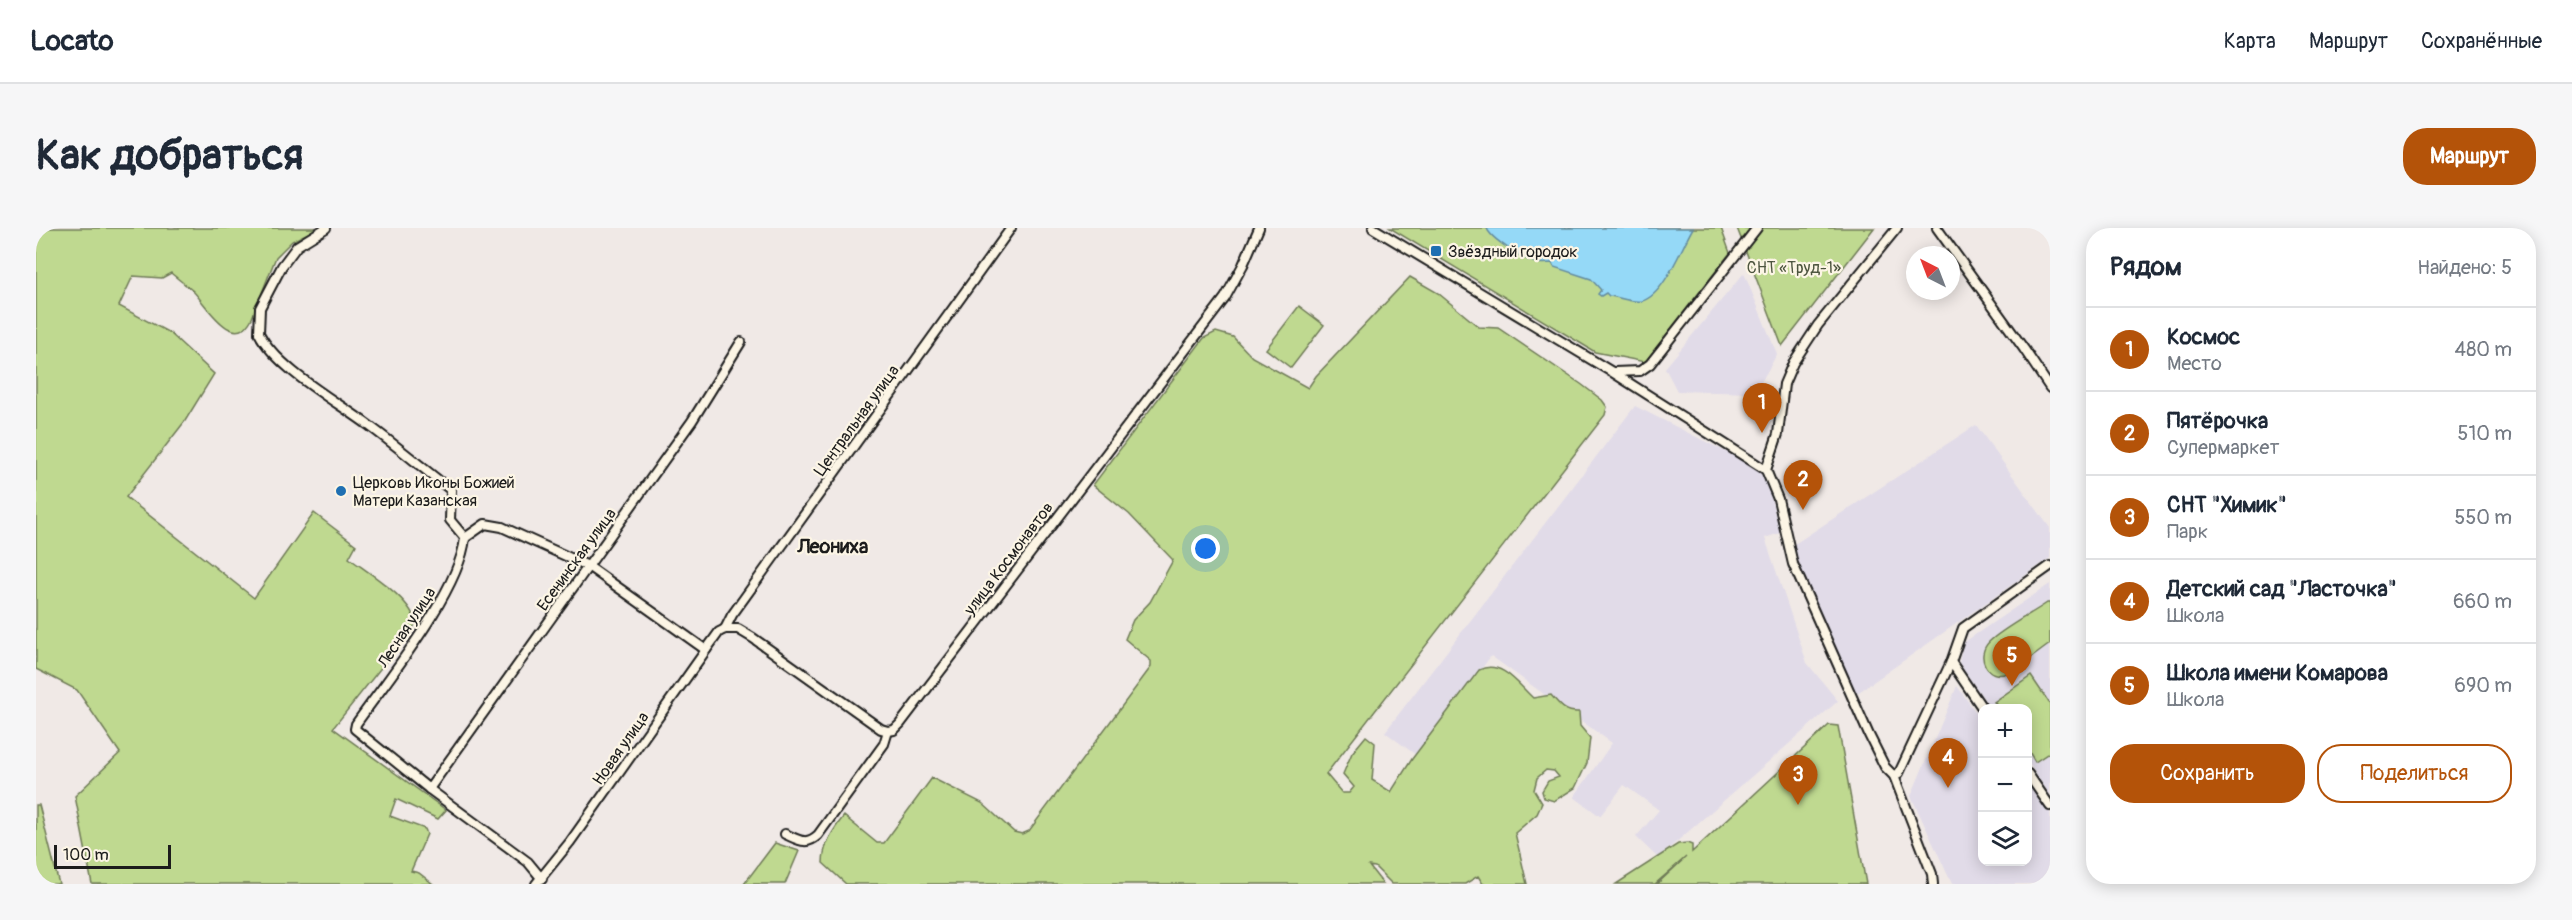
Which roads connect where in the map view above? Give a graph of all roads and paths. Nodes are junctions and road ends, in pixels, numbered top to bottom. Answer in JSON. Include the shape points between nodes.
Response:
{"nodes":[{"id":1,"x":326,"y":228,"type":"edge"},
{"id":2,"x":1011,"y":228,"type":"edge"},
{"id":3,"x":1259,"y":228,"type":"edge"},
{"id":4,"x":1373,"y":228,"type":"edge"},
{"id":5,"x":1758,"y":228,"type":"edge"},
{"id":6,"x":1897,"y":228,"type":"edge"},
{"id":7,"x":1937,"y":228,"type":"edge"},
{"id":8,"x":741,"y":342,"type":"dead end"},
{"id":9,"x":1612,"y":372,"type":"junction"},
{"id":10,"x":2050,"y":388,"type":"edge"},
{"id":11,"x":1766,"y":470,"type":"junction"},
{"id":12,"x":465,"y":538,"type":"junction"},
{"id":13,"x":588,"y":566,"type":"junction"},
{"id":14,"x":2050,"y":566,"type":"edge"},
{"id":15,"x":725,"y":629,"type":"junction"},
{"id":16,"x":706,"y":650,"type":"junction"},
{"id":17,"x":1951,"y":662,"type":"junction"},
{"id":18,"x":1980,"y":704,"type":"edge"},
{"id":19,"x":888,"y":731,"type":"junction"},
{"id":20,"x":1894,"y":776,"type":"junction"},
{"id":21,"x":2032,"y":780,"type":"edge"},
{"id":22,"x":429,"y":789,"type":"junction"},
{"id":23,"x":2050,"y":806,"type":"edge"},
{"id":24,"x":785,"y":834,"type":"dead end"},
{"id":25,"x":539,"y":881,"type":"edge"},
{"id":26,"x":1933,"y":884,"type":"edge"}],
"edges":[{"from":1,"to":12,"type":"street","via":[[297,246],[282,266],[260,309],[258,333],[277,357],[451,490],[450,520]]},
{"from":2,"to":15,"type":"street","name":"Центральная улица"},
{"from":3,"to":19,"type":"street","name":"улица Космонавтов","via":[[1219,306],[900,724]]},
{"from":4,"to":9,"type":"street"},
{"from":5,"to":9,"type":"street","via":[[1650,364],[1640,371]]},
{"from":6,"to":11,"type":"street","via":[[1818,325],[1793,363],[1784,384],[1778,434]]},
{"from":7,"to":10,"type":"street"},
{"from":8,"to":13,"type":"street","name":"Есенинская улица","via":[[692,421]]},
{"from":9,"to":11,"type":"street"},
{"from":11,"to":20,"type":"street","via":[[1778,500],[1793,564],[1869,735]]},
{"from":12,"to":13,"type":"street","via":[[485,524],[502,527]]},
{"from":12,"to":22,"type":"street","name":"Лесная улица","via":[[462,560],[436,606],[355,729]]},
{"from":13,"to":16,"type":"street"},
{"from":13,"to":22,"type":"street","name":"Есенинская улица"},
{"from":14,"to":17,"type":"street","via":[[1963,628]]},
{"from":15,"to":16,"type":"street","name":"Новая улица"},
{"from":15,"to":19,"type":"street","via":[[738,629],[753,638]]},
{"from":16,"to":25,"type":"street","name":"Новая улица"},
{"from":17,"to":18,"type":"street"},
{"from":17,"to":20,"type":"street","via":[[1899,773]]},
{"from":19,"to":24,"type":"street","name":"улица Космонавтов","via":[[884,744],[812,841],[804,843]]},
{"from":20,"to":26,"type":"street"},
{"from":21,"to":23,"type":"street"},
{"from":22,"to":25,"type":"street","via":[[528,862]]}]}
